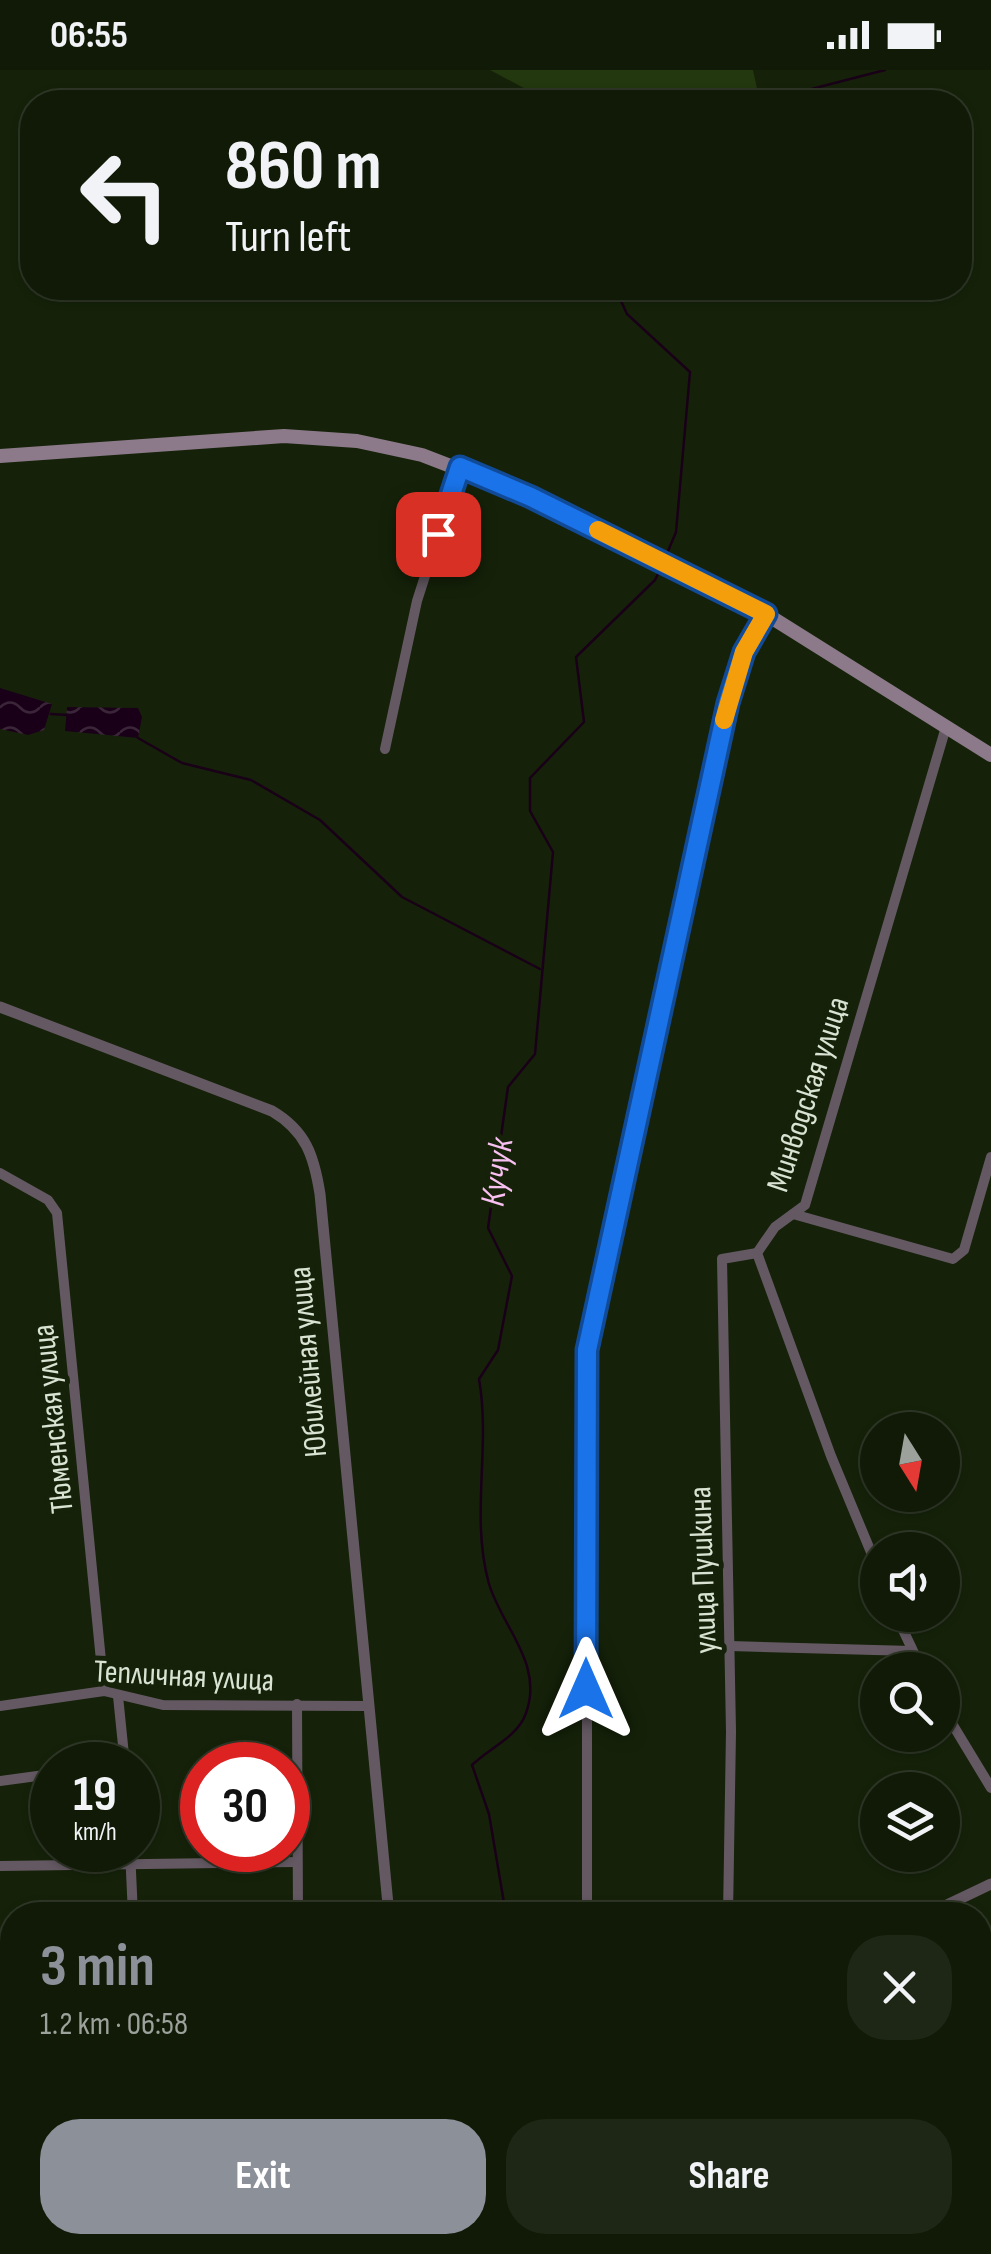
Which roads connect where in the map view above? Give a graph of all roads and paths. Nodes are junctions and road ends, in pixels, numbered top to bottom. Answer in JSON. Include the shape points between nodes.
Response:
{"nodes":[{"id":1,"x":0,"y":456,"type":"edge"},
{"id":2,"x":460,"y":467,"type":"junction"},
{"id":3,"x":766,"y":614,"type":"junction"},
{"id":4,"x":946,"y":728,"type":"junction"},
{"id":5,"x":385,"y":749,"type":"dead end"},
{"id":6,"x":991,"y":756,"type":"edge"},
{"id":7,"x":0,"y":1007,"type":"edge"},
{"id":8,"x":991,"y":1157,"type":"edge"},
{"id":9,"x":0,"y":1172,"type":"edge"},
{"id":10,"x":793,"y":1214,"type":"junction"},
{"id":11,"x":757,"y":1253,"type":"junction"},
{"id":12,"x":864,"y":1532,"type":"edge"},
{"id":13,"x":904,"y":1632,"type":"edge"},
{"id":14,"x":730,"y":1646,"type":"junction"},
{"id":15,"x":912,"y":1651,"type":"joint"},
{"id":16,"x":104,"y":1691,"type":"junction"},
{"id":17,"x":118,"y":1696,"type":"junction"},
{"id":18,"x":298,"y":1704,"type":"junction"},
{"id":19,"x":0,"y":1706,"type":"edge"},
{"id":20,"x":367,"y":1706,"type":"junction"},
{"id":21,"x":960,"y":1737,"type":"edge"},
{"id":22,"x":123,"y":1742,"type":"edge"},
{"id":23,"x":298,"y":1742,"type":"edge"},
{"id":24,"x":30,"y":1777,"type":"edge"},
{"id":25,"x":0,"y":1782,"type":"edge"},
{"id":26,"x":991,"y":1788,"type":"edge"},
{"id":27,"x":0,"y":1866,"type":"edge"},
{"id":28,"x":30,"y":1866,"type":"edge"},
{"id":29,"x":131,"y":1872,"type":"edge"},
{"id":30,"x":296,"y":1872,"type":"edge"},
{"id":31,"x":991,"y":1884,"type":"edge"},
{"id":32,"x":132,"y":1902,"type":"edge"},
{"id":33,"x":298,"y":1902,"type":"edge"},
{"id":34,"x":388,"y":1902,"type":"edge"},
{"id":35,"x":587,"y":1902,"type":"edge"},
{"id":36,"x":728,"y":1902,"type":"edge"},
{"id":37,"x":953,"y":1902,"type":"edge"}],
"edges":[{"from":1,"to":2,"type":"main road","via":[[298,436],[385,446]]},
{"from":2,"to":3,"type":"main road"},
{"from":2,"to":5,"type":"street","via":[[417,602]]},
{"from":3,"to":4,"type":"main road"},
{"from":3,"to":35,"type":"street","via":[[744,652],[728,703],[587,1350]]},
{"from":4,"to":6,"type":"main road"},
{"from":4,"to":10,"type":"street","name":"Минводская улица","via":[[805,1205]]},
{"from":7,"to":20,"type":"street","name":"Юбилейная улица","via":[[272,1111],[290,1122],[310,1150],[320,1194]]},
{"from":8,"to":10,"type":"street","via":[[964,1250],[953,1260]]},
{"from":9,"to":16,"type":"street","name":"Тюменская улица","via":[[48,1200],[56,1213]]},
{"from":10,"to":11,"type":"street","name":"Минводская улица"},
{"from":11,"to":12,"type":"street"},
{"from":11,"to":14,"type":"street","name":"улица Пушкина","via":[[722,1260]]},
{"from":13,"to":15,"type":"street"},
{"from":14,"to":15,"type":"street"},
{"from":14,"to":36,"type":"street","name":"улица Пушкина"},
{"from":16,"to":17,"type":"street","name":"Тепличная улица"},
{"from":16,"to":19,"type":"street","name":"Тепличная улица"},
{"from":17,"to":18,"type":"street","name":"Тепличная улица","via":[[163,1705]]},
{"from":17,"to":22,"type":"street"},
{"from":18,"to":20,"type":"street","name":"Тепличная улица"},
{"from":18,"to":23,"type":"street"},
{"from":20,"to":34,"type":"street","name":"Юбилейная улица"},
{"from":21,"to":26,"type":"street"},
{"from":24,"to":25,"type":"street"},
{"from":27,"to":28,"type":"street"},
{"from":29,"to":32,"type":"street"},
{"from":30,"to":33,"type":"street"},
{"from":31,"to":37,"type":"street"}]}
